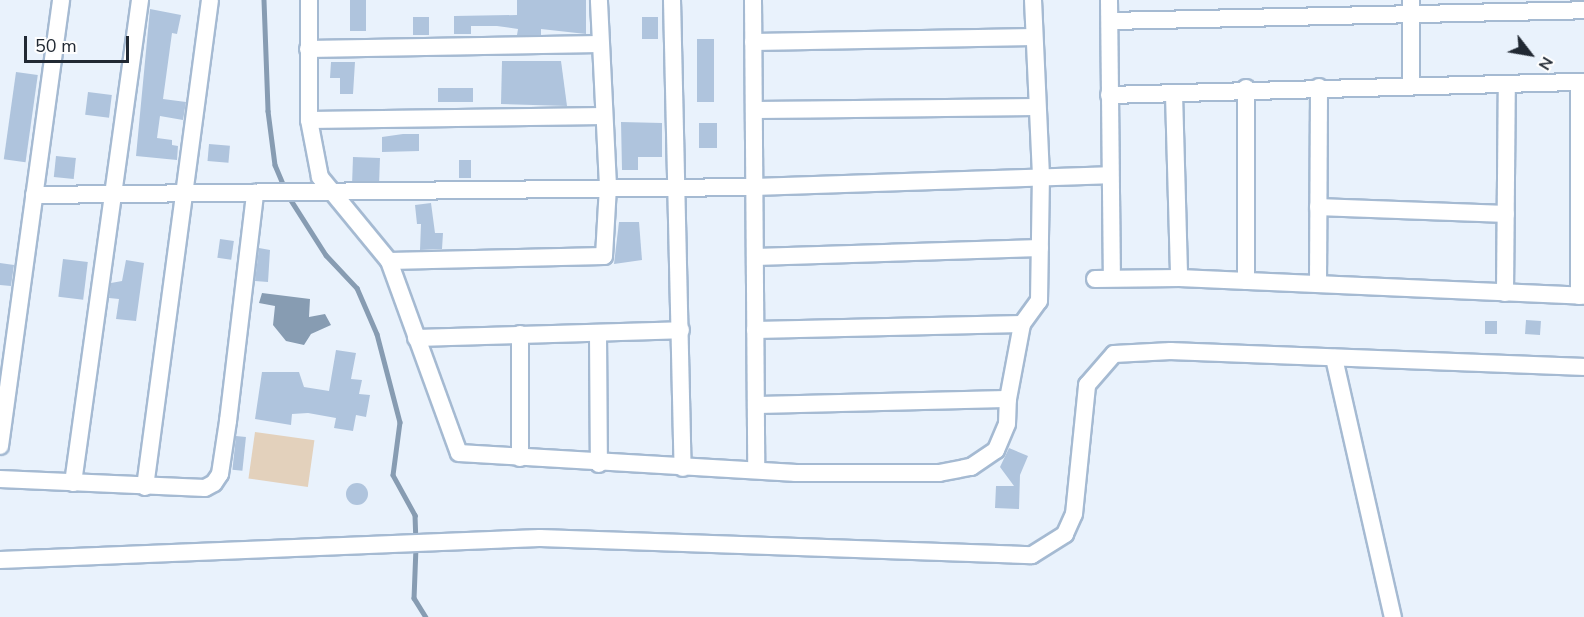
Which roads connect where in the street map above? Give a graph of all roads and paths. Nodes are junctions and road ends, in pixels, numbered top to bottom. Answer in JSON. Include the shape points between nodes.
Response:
{"nodes":[{"id":1,"x":61,"y":0,"type":"edge"},
{"id":2,"x":140,"y":0,"type":"edge"},
{"id":3,"x":207,"y":0,"type":"edge"},
{"id":4,"x":309,"y":0,"type":"edge"},
{"id":5,"x":599,"y":0,"type":"edge"},
{"id":6,"x":672,"y":0,"type":"edge"},
{"id":7,"x":753,"y":0,"type":"edge"},
{"id":8,"x":1033,"y":0,"type":"edge"},
{"id":9,"x":1109,"y":0,"type":"edge"},
{"id":10,"x":1335,"y":7,"type":"edge"},
{"id":11,"x":1486,"y":7,"type":"edge"},
{"id":12,"x":1411,"y":8,"type":"edge"},
{"id":13,"x":1584,"y":10,"type":"edge"},
{"id":14,"x":1110,"y":21,"type":"junction"},
{"id":15,"x":1034,"y":37,"type":"junction"},
{"id":16,"x":753,"y":42,"type":"junction"},
{"id":17,"x":600,"y":44,"type":"junction"},
{"id":18,"x":308,"y":49,"type":"junction"},
{"id":19,"x":1581,"y":82,"type":"edge"},
{"id":20,"x":1507,"y":84,"type":"junction"},
{"id":21,"x":1411,"y":85,"type":"junction"},
{"id":22,"x":1318,"y":87,"type":"junction"},
{"id":23,"x":1246,"y":88,"type":"junction"},
{"id":24,"x":1174,"y":94,"type":"junction"},
{"id":25,"x":1109,"y":95,"type":"junction"},
{"id":26,"x":1036,"y":107,"type":"junction"},
{"id":27,"x":754,"y":110,"type":"junction"},
{"id":28,"x":604,"y":116,"type":"junction"},
{"id":29,"x":309,"y":120,"type":"junction"},
{"id":30,"x":1108,"y":175,"type":"junction"},
{"id":31,"x":1041,"y":176,"type":"junction"},
{"id":32,"x":608,"y":186,"type":"junction"},
{"id":33,"x":677,"y":186,"type":"junction"},
{"id":34,"x":754,"y":187,"type":"junction"},
{"id":35,"x":327,"y":191,"type":"junction"},
{"id":36,"x":111,"y":194,"type":"junction"},
{"id":37,"x":262,"y":194,"type":"junction"},
{"id":38,"x":34,"y":195,"type":"junction"},
{"id":39,"x":187,"y":196,"type":"junction"},
{"id":40,"x":1318,"y":207,"type":"junction"},
{"id":41,"x":1506,"y":214,"type":"junction"},
{"id":42,"x":1040,"y":248,"type":"junction"},
{"id":43,"x":755,"y":256,"type":"junction"},
{"id":44,"x":389,"y":261,"type":"junction"},
{"id":45,"x":1179,"y":278,"type":"junction"},
{"id":46,"x":1246,"y":280,"type":"junction"},
{"id":47,"x":1318,"y":283,"type":"junction"},
{"id":48,"x":1505,"y":293,"type":"junction"},
{"id":49,"x":1582,"y":296,"type":"edge"},
{"id":50,"x":1022,"y":324,"type":"junction"},
{"id":51,"x":681,"y":330,"type":"junction"},
{"id":52,"x":755,"y":330,"type":"junction"},
{"id":53,"x":520,"y":334,"type":"junction"},
{"id":54,"x":598,"y":334,"type":"junction"},
{"id":55,"x":416,"y":338,"type":"junction"},
{"id":56,"x":1334,"y":358,"type":"junction"},
{"id":57,"x":1584,"y":367,"type":"edge"},
{"id":58,"x":1008,"y":399,"type":"junction"},
{"id":59,"x":756,"y":405,"type":"junction"},
{"id":60,"x":0,"y":446,"type":"edge"},
{"id":61,"x":520,"y":458,"type":"junction"},
{"id":62,"x":599,"y":464,"type":"junction"},
{"id":63,"x":683,"y":468,"type":"junction"},
{"id":64,"x":756,"y":468,"type":"junction"},
{"id":65,"x":0,"y":479,"type":"edge"},
{"id":66,"x":73,"y":483,"type":"junction"},
{"id":67,"x":145,"y":487,"type":"junction"},
{"id":68,"x":0,"y":560,"type":"edge"},
{"id":69,"x":1393,"y":617,"type":"edge"}],
"edges":[{"from":1,"to":38,"type":"street"},
{"from":2,"to":36,"type":"street"},
{"from":3,"to":39,"type":"street"},
{"from":4,"to":18,"type":"street"},
{"from":5,"to":17,"type":"street"},
{"from":6,"to":33,"type":"street"},
{"from":7,"to":16,"type":"street"},
{"from":8,"to":15,"type":"street"},
{"from":9,"to":14,"type":"street"},
{"from":10,"to":12,"type":"street"},
{"from":10,"to":14,"type":"street"},
{"from":11,"to":12,"type":"street"},
{"from":11,"to":13,"type":"street"},
{"from":12,"to":21,"type":"street"},
{"from":14,"to":25,"type":"street"},
{"from":15,"to":16,"type":"street"},
{"from":15,"to":26,"type":"street"},
{"from":16,"to":27,"type":"street"},
{"from":17,"to":18,"type":"street"},
{"from":17,"to":28,"type":"street"},
{"from":18,"to":29,"type":"street"},
{"from":19,"to":20,"type":"street"},
{"from":19,"to":49,"type":"street"},
{"from":20,"to":21,"type":"street"},
{"from":20,"to":41,"type":"street"},
{"from":21,"to":22,"type":"street"},
{"from":22,"to":23,"type":"street"},
{"from":22,"to":40,"type":"street"},
{"from":23,"to":24,"type":"street"},
{"from":23,"to":46,"type":"street"},
{"from":24,"to":25,"type":"street"},
{"from":24,"to":45,"type":"street"},
{"from":25,"to":30,"type":"street"},
{"from":26,"to":27,"type":"street"},
{"from":26,"to":31,"type":"street"},
{"from":27,"to":34,"type":"street"},
{"from":28,"to":29,"type":"street"},
{"from":28,"to":32,"type":"street"},
{"from":29,"to":35,"type":"street"},
{"from":30,"to":31,"type":"street"},
{"from":30,"to":45,"type":"street","via":[[1103,279]]},
{"from":31,"to":34,"type":"street"},
{"from":31,"to":42,"type":"street"},
{"from":32,"to":33,"type":"street"},
{"from":32,"to":35,"type":"street"},
{"from":32,"to":44,"type":"street","via":[[606,250],[599,258]]},
{"from":33,"to":34,"type":"street"},
{"from":33,"to":51,"type":"street"},
{"from":34,"to":43,"type":"street"},
{"from":35,"to":37,"type":"street"},
{"from":35,"to":44,"type":"street"},
{"from":36,"to":38,"type":"street"},
{"from":36,"to":39,"type":"street"},
{"from":36,"to":66,"type":"street"},
{"from":37,"to":39,"type":"street"},
{"from":37,"to":67,"type":"street","via":[[220,474],[205,488]]},
{"from":38,"to":60,"type":"street"},
{"from":39,"to":67,"type":"street"},
{"from":40,"to":41,"type":"street"},
{"from":40,"to":47,"type":"street"},
{"from":41,"to":48,"type":"street"},
{"from":42,"to":43,"type":"street"},
{"from":42,"to":50,"type":"street","via":[[1039,301]]},
{"from":43,"to":52,"type":"street"},
{"from":44,"to":55,"type":"street"},
{"from":45,"to":46,"type":"street"},
{"from":46,"to":47,"type":"street"},
{"from":47,"to":48,"type":"street"},
{"from":48,"to":49,"type":"street"},
{"from":50,"to":52,"type":"street"},
{"from":50,"to":58,"type":"street"},
{"from":51,"to":54,"type":"street"},
{"from":51,"to":63,"type":"street"},
{"from":52,"to":59,"type":"street"},
{"from":53,"to":54,"type":"street"},
{"from":53,"to":55,"type":"street"},
{"from":53,"to":61,"type":"street"},
{"from":54,"to":62,"type":"street"},
{"from":55,"to":61,"type":"street","via":[[459,453]]},
{"from":56,"to":57,"type":"street"},
{"from":56,"to":68,"type":"street","via":[[1171,351],[1114,354],[1087,385],[1074,514],[1065,534],[1032,555],[552,538]]},
{"from":56,"to":69,"type":"street"},
{"from":58,"to":59,"type":"street"},
{"from":58,"to":64,"type":"street","via":[[1007,424],[996,450],[971,467],[939,473],[795,473]]},
{"from":59,"to":64,"type":"street"},
{"from":61,"to":62,"type":"street"},
{"from":62,"to":63,"type":"street"},
{"from":63,"to":64,"type":"street"},
{"from":65,"to":66,"type":"street"},
{"from":66,"to":67,"type":"street"}]}
